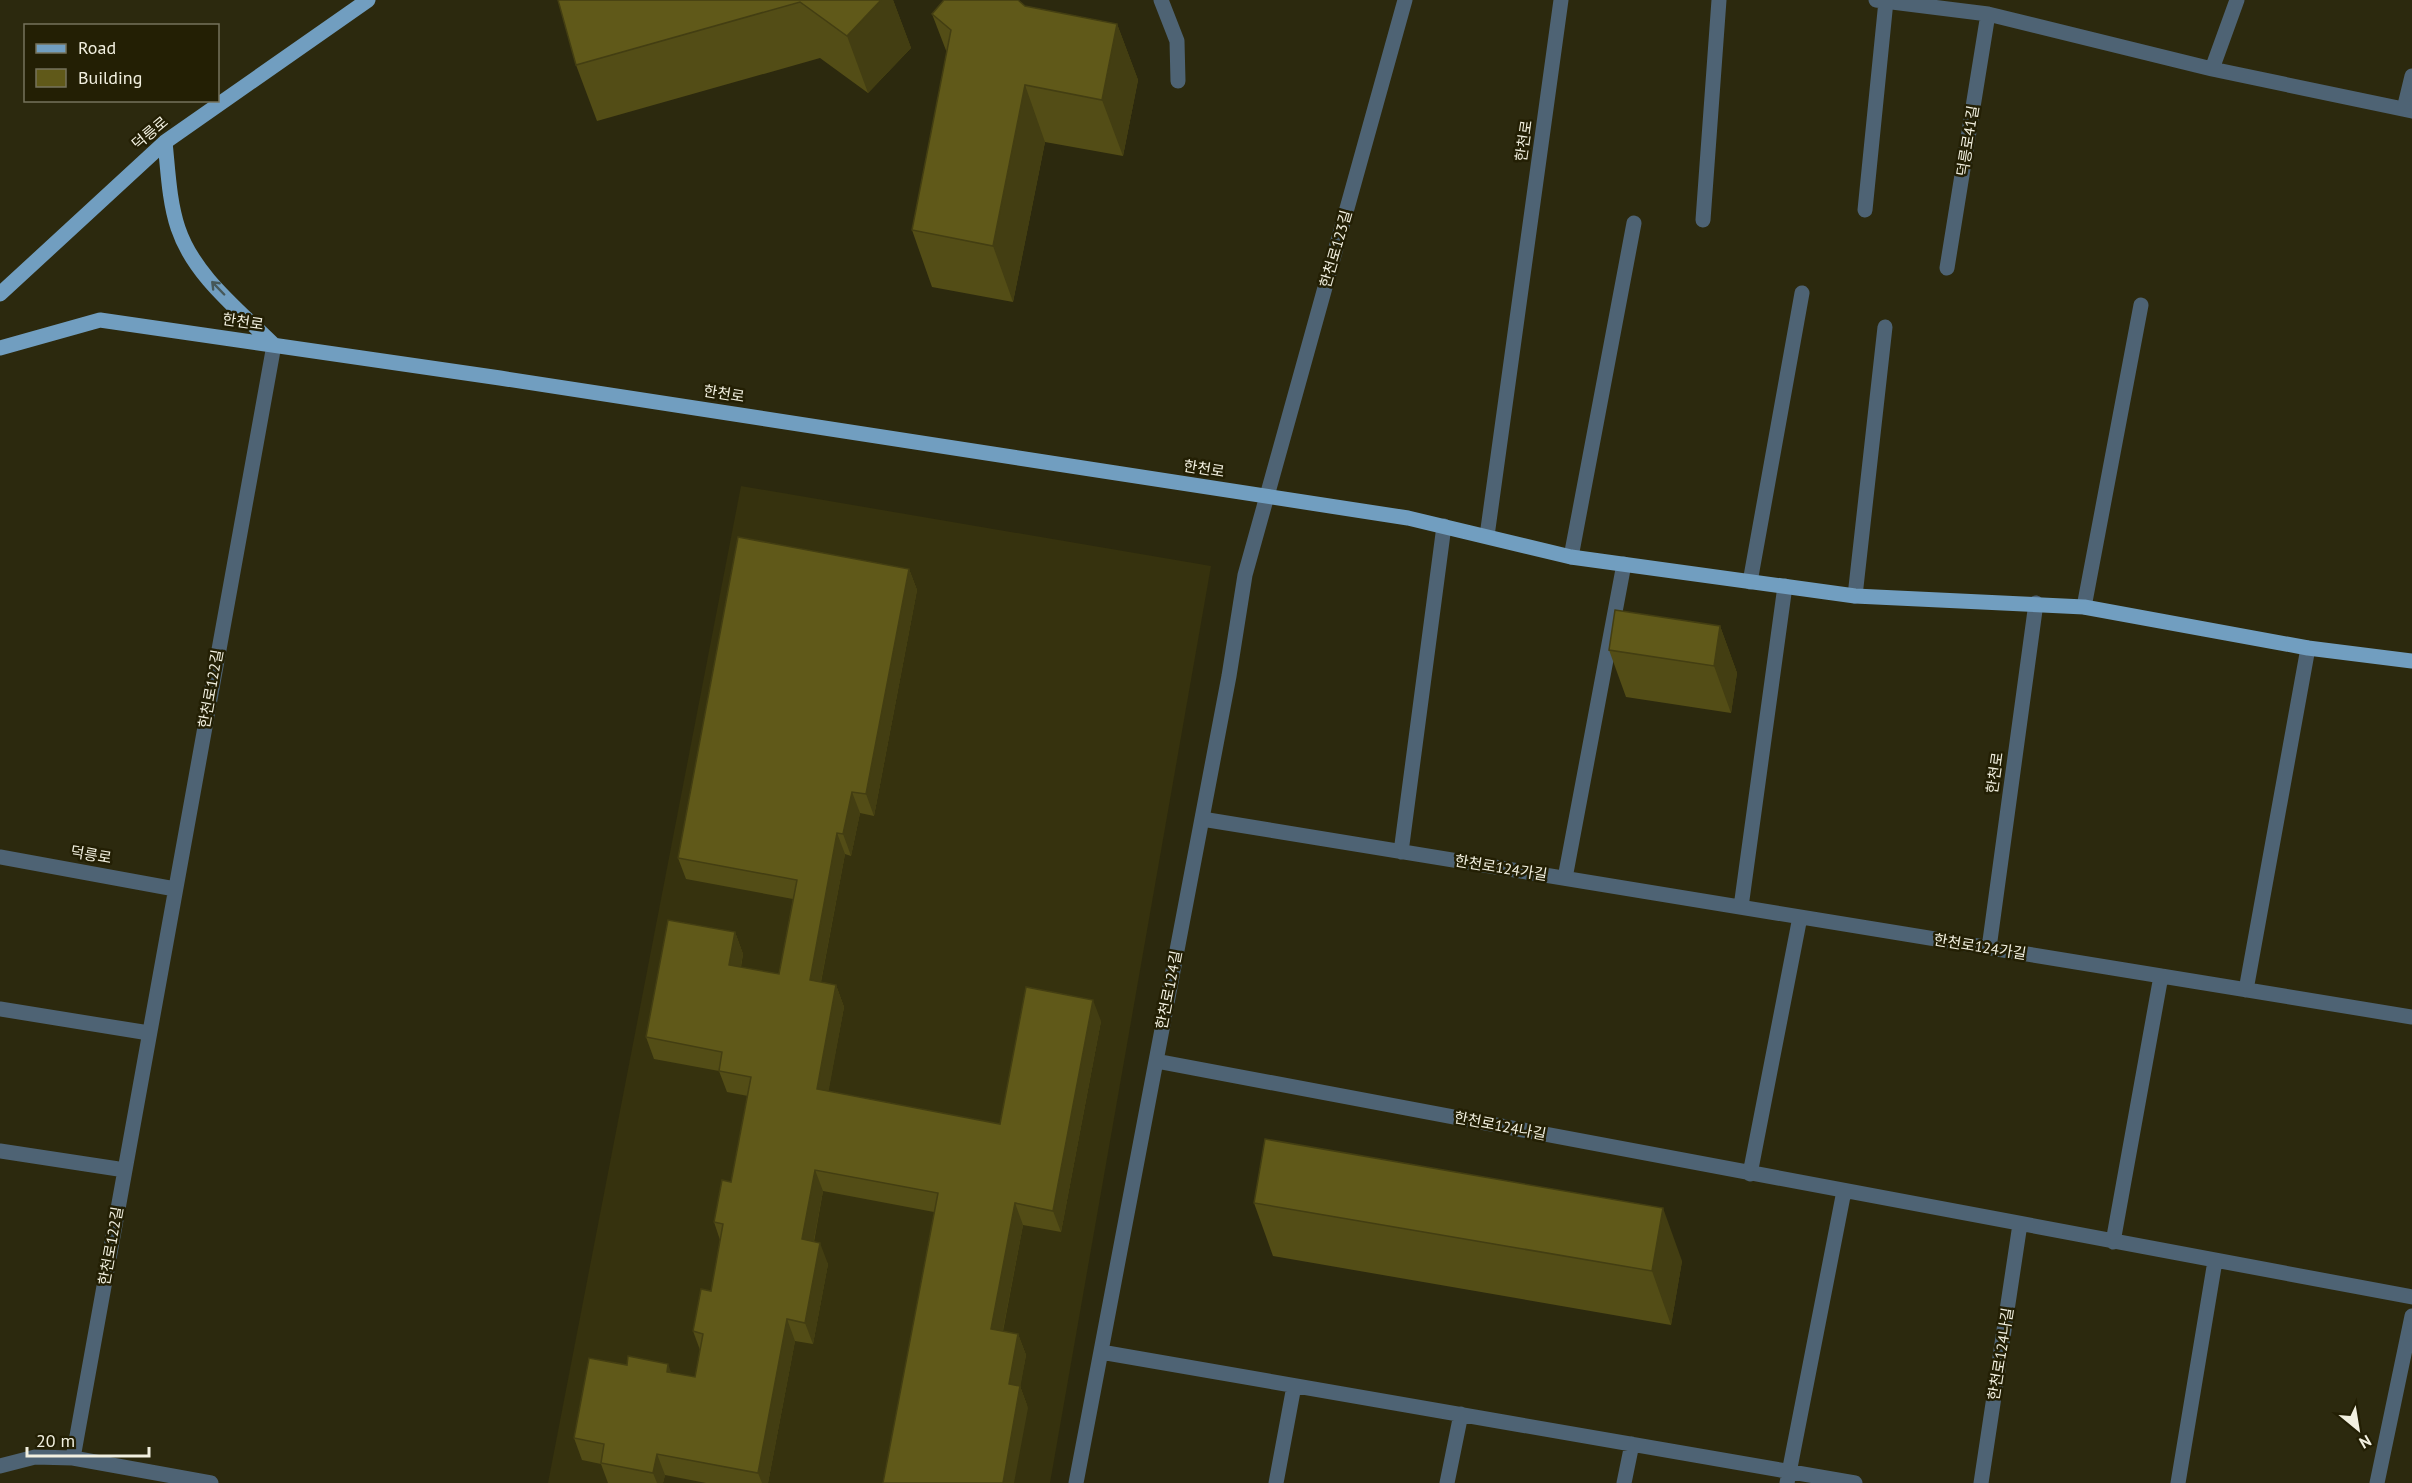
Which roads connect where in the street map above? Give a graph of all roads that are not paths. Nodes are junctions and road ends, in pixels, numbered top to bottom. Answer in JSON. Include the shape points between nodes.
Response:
{"nodes":[{"id":1,"x":368,"y":0,"type":"edge"},
{"id":2,"x":1161,"y":0,"type":"edge"},
{"id":3,"x":1405,"y":0,"type":"edge"},
{"id":4,"x":1562,"y":0,"type":"edge"},
{"id":5,"x":1719,"y":0,"type":"edge"},
{"id":6,"x":2237,"y":0,"type":"edge"},
{"id":7,"x":1881,"y":1,"type":"edge"},
{"id":8,"x":1988,"y":14,"type":"junction"},
{"id":9,"x":2212,"y":69,"type":"junction"},
{"id":10,"x":2412,"y":76,"type":"edge"},
{"id":11,"x":1178,"y":81,"type":"dead end"},
{"id":12,"x":2408,"y":110,"type":"edge"},
{"id":13,"x":165,"y":142,"type":"junction"},
{"id":14,"x":1865,"y":210,"type":"dead end"},
{"id":15,"x":1703,"y":220,"type":"dead end"},
{"id":16,"x":1634,"y":223,"type":"dead end"},
{"id":17,"x":1947,"y":267,"type":"dead end"},
{"id":18,"x":1802,"y":293,"type":"dead end"},
{"id":19,"x":0,"y":294,"type":"edge"},
{"id":20,"x":2141,"y":305,"type":"dead end"},
{"id":21,"x":1885,"y":327,"type":"dead end"},
{"id":22,"x":274,"y":345,"type":"junction"},
{"id":23,"x":0,"y":348,"type":"edge"},
{"id":24,"x":1266,"y":497,"type":"junction"},
{"id":25,"x":1444,"y":526,"type":"junction"},
{"id":26,"x":1487,"y":536,"type":"junction"},
{"id":27,"x":1571,"y":557,"type":"junction"},
{"id":28,"x":1624,"y":564,"type":"junction"},
{"id":29,"x":1750,"y":582,"type":"junction"},
{"id":30,"x":1785,"y":586,"type":"junction"},
{"id":31,"x":1855,"y":596,"type":"junction"},
{"id":32,"x":2036,"y":603,"type":"junction"},
{"id":33,"x":2084,"y":607,"type":"junction"},
{"id":34,"x":2308,"y":648,"type":"junction"},
{"id":35,"x":2412,"y":661,"type":"edge"},
{"id":36,"x":1202,"y":819,"type":"junction"},
{"id":37,"x":1401,"y":852,"type":"junction"},
{"id":38,"x":0,"y":857,"type":"edge"},
{"id":39,"x":1565,"y":878,"type":"junction"},
{"id":40,"x":175,"y":889,"type":"junction"},
{"id":41,"x":1741,"y":907,"type":"junction"},
{"id":42,"x":1800,"y":917,"type":"junction"},
{"id":43,"x":1989,"y":948,"type":"junction"},
{"id":44,"x":2161,"y":976,"type":"junction"},
{"id":45,"x":2246,"y":990,"type":"junction"},
{"id":46,"x":0,"y":1009,"type":"edge"},
{"id":47,"x":2412,"y":1017,"type":"edge"},
{"id":48,"x":149,"y":1033,"type":"junction"},
{"id":49,"x":1156,"y":1061,"type":"junction"},
{"id":50,"x":0,"y":1151,"type":"edge"},
{"id":51,"x":125,"y":1170,"type":"junction"},
{"id":52,"x":1750,"y":1174,"type":"junction"},
{"id":53,"x":1844,"y":1191,"type":"junction"},
{"id":54,"x":2020,"y":1224,"type":"junction"},
{"id":55,"x":2113,"y":1242,"type":"junction"},
{"id":56,"x":2215,"y":1261,"type":"junction"},
{"id":57,"x":2412,"y":1298,"type":"edge"},
{"id":58,"x":2412,"y":1316,"type":"edge"},
{"id":59,"x":1101,"y":1352,"type":"junction"},
{"id":60,"x":1294,"y":1386,"type":"junction"},
{"id":61,"x":1461,"y":1414,"type":"junction"},
{"id":62,"x":1632,"y":1444,"type":"junction"},
{"id":63,"x":73,"y":1458,"type":"junction"},
{"id":64,"x":0,"y":1466,"type":"edge"},
{"id":65,"x":1788,"y":1477,"type":"edge"},
{"id":66,"x":211,"y":1483,"type":"edge"},
{"id":67,"x":1076,"y":1483,"type":"edge"},
{"id":68,"x":1276,"y":1483,"type":"edge"},
{"id":69,"x":1447,"y":1483,"type":"edge"},
{"id":70,"x":1624,"y":1483,"type":"edge"},
{"id":71,"x":1855,"y":1483,"type":"edge"},
{"id":72,"x":1981,"y":1483,"type":"edge"},
{"id":73,"x":2178,"y":1483,"type":"edge"},
{"id":74,"x":2377,"y":1483,"type":"edge"}],
"edges":[{"from":1,"to":13,"type":"main road","name":"덕릉로"},
{"from":2,"to":11,"type":"street","via":[[1177,41]]},
{"from":3,"to":24,"type":"street","name":"한천로123길"},
{"from":4,"to":26,"type":"street","name":"한천로"},
{"from":5,"to":15,"type":"street"},
{"from":6,"to":9,"type":"street"},
{"from":7,"to":8,"type":"street"},
{"from":7,"to":14,"type":"street"},
{"from":8,"to":9,"type":"street"},
{"from":8,"to":17,"type":"street","name":"덕릉로41길"},
{"from":9,"to":12,"type":"street"},
{"from":10,"to":12,"type":"street"},
{"from":13,"to":19,"type":"main road","name":"덕릉로"},
{"from":22,"to":13,"type":"main road","one_way":true,"via":[[201,271],[191,255],[178,229]]},
{"from":16,"to":27,"type":"street"},
{"from":18,"to":29,"type":"street"},
{"from":20,"to":33,"type":"street"},
{"from":21,"to":31,"type":"street"},
{"from":22,"to":23,"type":"main road","name":"한천로","via":[[100,320]]},
{"from":22,"to":24,"type":"main road","name":"한천로"},
{"from":22,"to":40,"type":"street","name":"한천로122길"},
{"from":24,"to":25,"type":"main road","name":"한천로"},
{"from":24,"to":36,"type":"street","name":"한천로124길","via":[[1245,575]]},
{"from":25,"to":26,"type":"main road","name":"한천로"},
{"from":25,"to":37,"type":"street"},
{"from":26,"to":27,"type":"main road","name":"한천로"},
{"from":27,"to":28,"type":"main road","name":"한천로"},
{"from":28,"to":29,"type":"main road","name":"한천로"},
{"from":28,"to":39,"type":"street"},
{"from":29,"to":30,"type":"main road","name":"한천로"},
{"from":30,"to":31,"type":"main road","name":"한천로"},
{"from":30,"to":41,"type":"street"},
{"from":31,"to":32,"type":"main road","name":"한천로"},
{"from":32,"to":33,"type":"main road","name":"한천로"},
{"from":32,"to":43,"type":"street","name":"한천로"},
{"from":33,"to":34,"type":"main road","name":"한천로"},
{"from":34,"to":35,"type":"main road","name":"한천로"},
{"from":34,"to":45,"type":"street"},
{"from":36,"to":37,"type":"street","name":"한천로124가길"},
{"from":36,"to":49,"type":"street","name":"한천로124길"},
{"from":37,"to":39,"type":"street","name":"한천로124가길"},
{"from":38,"to":40,"type":"street","name":"덕릉로"},
{"from":39,"to":41,"type":"street","name":"한천로124가길"},
{"from":40,"to":48,"type":"street","name":"한천로122길"},
{"from":41,"to":42,"type":"street","name":"한천로124가길"},
{"from":42,"to":43,"type":"street","name":"한천로124가길"},
{"from":42,"to":52,"type":"street"},
{"from":43,"to":44,"type":"street","name":"한천로124가길"},
{"from":44,"to":45,"type":"street","name":"한천로124가길"},
{"from":44,"to":55,"type":"street"},
{"from":45,"to":47,"type":"street","name":"한천로124가길"},
{"from":46,"to":48,"type":"street"},
{"from":48,"to":51,"type":"street","name":"한천로122길"},
{"from":49,"to":52,"type":"street","name":"한천로124나길"},
{"from":49,"to":59,"type":"street","name":"한천로124길"},
{"from":50,"to":51,"type":"street"},
{"from":51,"to":63,"type":"street","name":"한천로122길"},
{"from":52,"to":53,"type":"street","name":"한천로124나길"},
{"from":53,"to":54,"type":"street","name":"한천로124나길"},
{"from":53,"to":65,"type":"street"},
{"from":54,"to":55,"type":"street","name":"한천로124나길"},
{"from":54,"to":72,"type":"street","name":"한천로124나길"},
{"from":55,"to":56,"type":"street","name":"한천로124나길"},
{"from":56,"to":57,"type":"street","name":"한천로124나길"},
{"from":56,"to":73,"type":"street"},
{"from":58,"to":74,"type":"street"},
{"from":59,"to":60,"type":"street"},
{"from":59,"to":67,"type":"street","name":"한천로124길"},
{"from":60,"to":61,"type":"street"},
{"from":60,"to":68,"type":"street"},
{"from":61,"to":62,"type":"street"},
{"from":61,"to":69,"type":"street"},
{"from":62,"to":65,"type":"street"},
{"from":62,"to":70,"type":"street"},
{"from":63,"to":64,"type":"street","via":[[35,1457]]},
{"from":63,"to":66,"type":"street"},
{"from":65,"to":71,"type":"street"}]}
